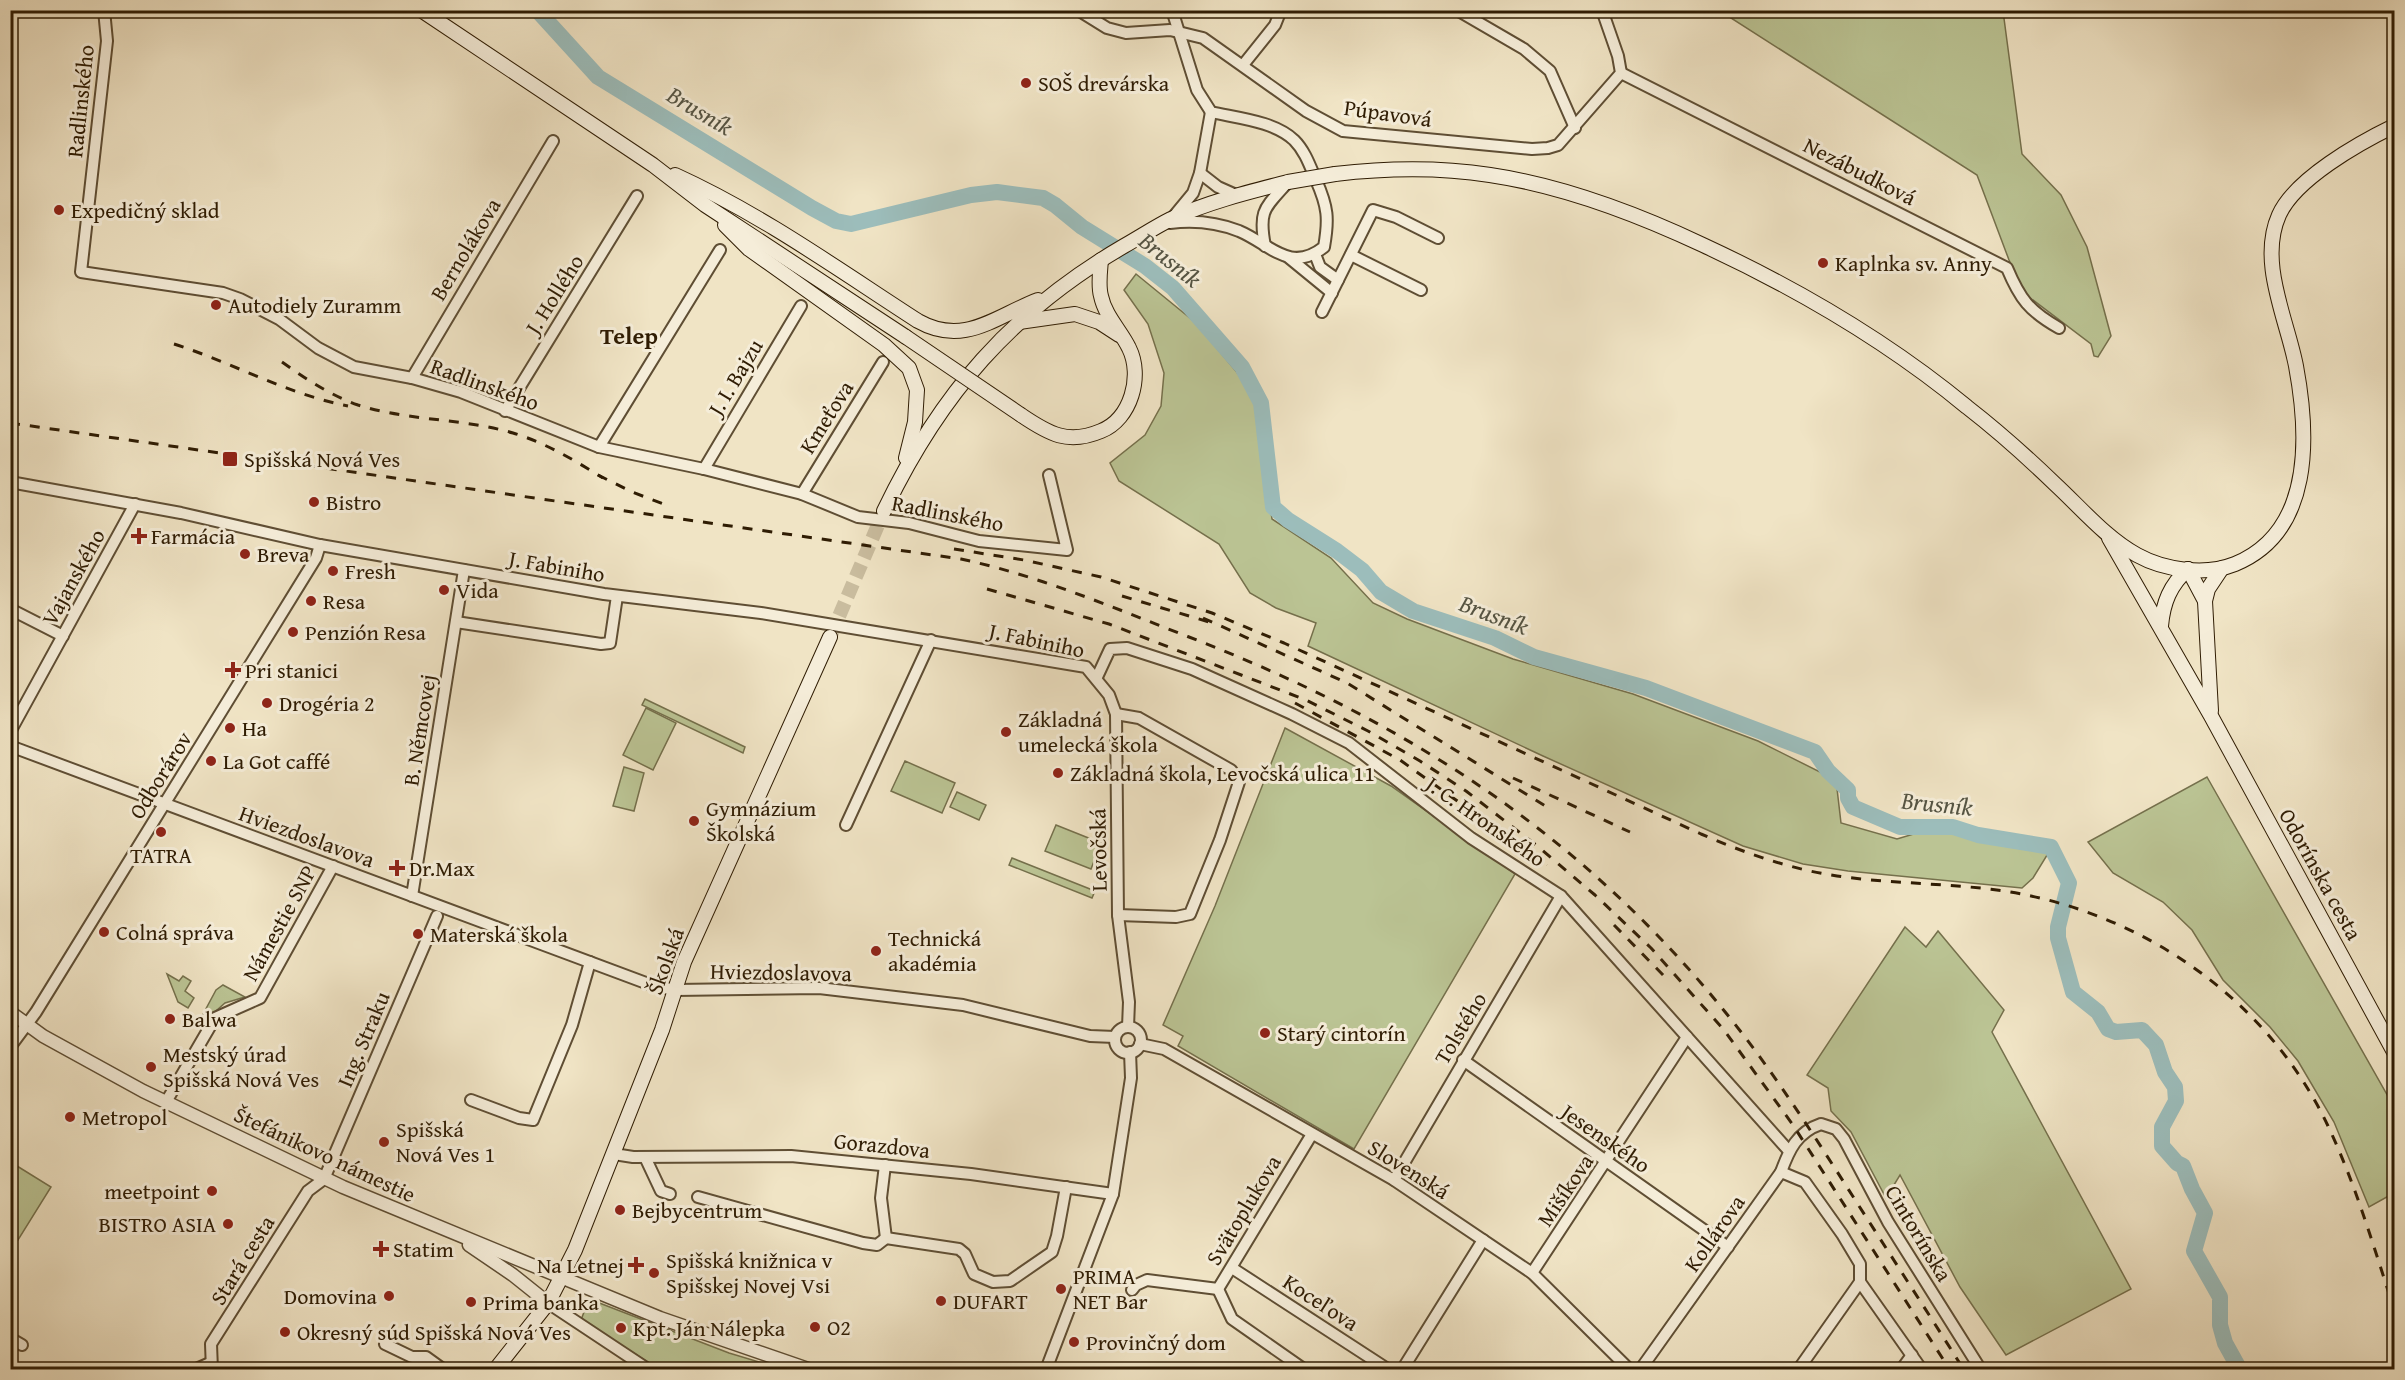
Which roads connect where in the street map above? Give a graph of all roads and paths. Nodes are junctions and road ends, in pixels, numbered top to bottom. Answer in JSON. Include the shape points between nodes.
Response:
{"nodes":[{"id":1,"x":104,"y":10,"type":"edge"},
{"id":2,"x":421,"y":10,"type":"edge"},
{"id":3,"x":1078,"y":10,"type":"edge"},
{"id":4,"x":1172,"y":10,"type":"edge"},
{"id":5,"x":1281,"y":10,"type":"edge"},
{"id":6,"x":1602,"y":10,"type":"edge"},
{"id":7,"x":1462,"y":12,"type":"edge"},
{"id":8,"x":1179,"y":32,"type":"junction"},
{"id":9,"x":1243,"y":65,"type":"junction"},
{"id":10,"x":1621,"y":73,"type":"junction"},
{"id":11,"x":1211,"y":112,"type":"junction"},
{"id":12,"x":2394,"y":126,"type":"edge"},
{"id":13,"x":1575,"y":128,"type":"junction"},
{"id":14,"x":553,"y":141,"type":"dead end"},
{"id":15,"x":653,"y":165,"type":"junction"},
{"id":16,"x":1200,"y":173,"type":"junction"},
{"id":17,"x":1288,"y":182,"type":"junction"},
{"id":18,"x":1236,"y":195,"type":"junction"},
{"id":19,"x":637,"y":196,"type":"dead end"},
{"id":20,"x":705,"y":205,"type":"junction"},
{"id":21,"x":1166,"y":222,"type":"junction"},
{"id":22,"x":1438,"y":238,"type":"dead end"},
{"id":23,"x":1265,"y":246,"type":"junction"},
{"id":24,"x":720,"y":250,"type":"dead end"},
{"id":25,"x":1315,"y":254,"type":"junction"},
{"id":26,"x":1351,"y":255,"type":"junction"},
{"id":27,"x":1288,"y":257,"type":"junction"},
{"id":28,"x":1102,"y":259,"type":"junction"},
{"id":29,"x":1338,"y":280,"type":"junction"},
{"id":30,"x":1420,"y":290,"type":"dead end"},
{"id":31,"x":1332,"y":292,"type":"junction"},
{"id":32,"x":1049,"y":296,"type":"junction"},
{"id":33,"x":801,"y":306,"type":"dead end"},
{"id":34,"x":1322,"y":312,"type":"dead end"},
{"id":35,"x":1019,"y":322,"type":"junction"},
{"id":36,"x":2059,"y":328,"type":"dead end"},
{"id":37,"x":1121,"y":336,"type":"junction"},
{"id":38,"x":883,"y":362,"type":"dead end"},
{"id":39,"x":412,"y":378,"type":"junction"},
{"id":40,"x":505,"y":411,"type":"junction"},
{"id":41,"x":599,"y":447,"type":"junction"},
{"id":42,"x":704,"y":469,"type":"junction"},
{"id":43,"x":902,"y":474,"type":"junction"},
{"id":44,"x":1049,"y":475,"type":"dead end"},
{"id":45,"x":10,"y":482,"type":"edge"},
{"id":46,"x":802,"y":494,"type":"junction"},
{"id":47,"x":135,"y":504,"type":"junction"},
{"id":48,"x":884,"y":511,"type":"tunnel mouth"},
{"id":49,"x":2105,"y":531,"type":"junction"},
{"id":50,"x":320,"y":545,"type":"junction"},
{"id":51,"x":2222,"y":568,"type":"junction"},
{"id":52,"x":2188,"y":569,"type":"junction"},
{"id":53,"x":464,"y":570,"type":"junction"},
{"id":54,"x":617,"y":596,"type":"junction"},
{"id":55,"x":2205,"y":601,"type":"junction"},
{"id":56,"x":10,"y":609,"type":"edge"},
{"id":57,"x":456,"y":622,"type":"junction"},
{"id":58,"x":2161,"y":626,"type":"junction"},
{"id":59,"x":63,"y":636,"type":"junction"},
{"id":60,"x":830,"y":637,"type":"tunnel mouth"},
{"id":61,"x":931,"y":640,"type":"junction"},
{"id":62,"x":1097,"y":677,"type":"junction"},
{"id":63,"x":1116,"y":714,"type":"junction"},
{"id":64,"x":2211,"y":716,"type":"junction"},
{"id":65,"x":10,"y":732,"type":"edge"},
{"id":66,"x":10,"y":746,"type":"edge"},
{"id":67,"x":165,"y":804,"type":"junction"},
{"id":68,"x":846,"y":825,"type":"dead end"},
{"id":69,"x":333,"y":866,"type":"junction"},
{"id":70,"x":412,"y":896,"type":"junction"},
{"id":71,"x":1561,"y":896,"type":"junction"},
{"id":72,"x":1118,"y":915,"type":"junction"},
{"id":73,"x":437,"y":916,"type":"dead end"},
{"id":74,"x":590,"y":962,"type":"junction"},
{"id":75,"x":676,"y":990,"type":"junction"},
{"id":76,"x":10,"y":1012,"type":"edge"},
{"id":77,"x":27,"y":1022,"type":"junction"},
{"id":78,"x":1128,"y":1027,"type":"junction"},
{"id":79,"x":1115,"y":1037,"type":"junction"},
{"id":80,"x":1687,"y":1037,"type":"junction"},
{"id":81,"x":1140,"y":1044,"type":"junction"},
{"id":82,"x":10,"y":1047,"type":"edge"},
{"id":83,"x":1130,"y":1052,"type":"junction"},
{"id":84,"x":2394,"y":1052,"type":"edge"},
{"id":85,"x":1463,"y":1060,"type":"junction"},
{"id":86,"x":471,"y":1100,"type":"dead end"},
{"id":87,"x":166,"y":1102,"type":"junction"},
{"id":88,"x":1821,"y":1124,"type":"joint"},
{"id":89,"x":1312,"y":1134,"type":"junction"},
{"id":90,"x":1789,"y":1150,"type":"junction"},
{"id":91,"x":614,"y":1154,"type":"junction"},
{"id":92,"x":645,"y":1157,"type":"junction"},
{"id":93,"x":1607,"y":1162,"type":"junction"},
{"id":94,"x":885,"y":1165,"type":"junction"},
{"id":95,"x":1781,"y":1172,"type":"junction"},
{"id":96,"x":324,"y":1179,"type":"junction"},
{"id":97,"x":1394,"y":1180,"type":"junction"},
{"id":98,"x":1066,"y":1187,"type":"junction"},
{"id":99,"x":670,"y":1194,"type":"dead end"},
{"id":100,"x":1113,"y":1194,"type":"junction"},
{"id":101,"x":698,"y":1197,"type":"dead end"},
{"id":102,"x":450,"y":1232,"type":"junction"},
{"id":103,"x":886,"y":1238,"type":"junction"},
{"id":104,"x":1483,"y":1240,"type":"junction"},
{"id":105,"x":1728,"y":1247,"type":"junction"},
{"id":106,"x":1232,"y":1268,"type":"junction"},
{"id":107,"x":1532,"y":1273,"type":"junction"},
{"id":108,"x":561,"y":1277,"type":"junction"},
{"id":109,"x":1860,"y":1282,"type":"junction"},
{"id":110,"x":1218,"y":1289,"type":"junction"},
{"id":111,"x":1132,"y":1290,"type":"dead end"},
{"id":112,"x":548,"y":1303,"type":"junction"},
{"id":113,"x":10,"y":1338,"type":"edge"},
{"id":114,"x":385,"y":1344,"type":"dead end"},
{"id":115,"x":22,"y":1345,"type":"dead end"},
{"id":116,"x":1912,"y":1355,"type":"junction"},
{"id":117,"x":211,"y":1366,"type":"edge"},
{"id":118,"x":1047,"y":1367,"type":"dead end"},
{"id":119,"x":194,"y":1370,"type":"edge"},
{"id":120,"x":444,"y":1370,"type":"edge"},
{"id":121,"x":495,"y":1370,"type":"edge"},
{"id":122,"x":649,"y":1370,"type":"edge"},
{"id":123,"x":811,"y":1370,"type":"edge"},
{"id":124,"x":1305,"y":1370,"type":"edge"},
{"id":125,"x":1389,"y":1370,"type":"edge"},
{"id":126,"x":1402,"y":1370,"type":"edge"},
{"id":127,"x":1629,"y":1370,"type":"edge"},
{"id":128,"x":1640,"y":1370,"type":"edge"},
{"id":129,"x":1798,"y":1370,"type":"edge"},
{"id":130,"x":1902,"y":1370,"type":"edge"},
{"id":131,"x":1922,"y":1370,"type":"edge"},
{"id":132,"x":1981,"y":1370,"type":"edge"}],
"edges":[{"from":1,"to":39,"type":"street","name":"Radlinského","via":[[107,41],[81,272],[223,292],[279,319],[318,348],[354,367]]},
{"from":2,"to":15,"type":"main road"},
{"from":3,"to":8,"type":"street","name":"Púpavová","via":[[1107,28],[1126,33]]},
{"from":4,"to":8,"type":"street"},
{"from":5,"to":9,"type":"street","via":[[1275,26]]},
{"from":6,"to":10,"type":"street"},
{"from":7,"to":13,"type":"street","via":[[1524,49],[1550,71]]},
{"from":8,"to":9,"type":"street","name":"Púpavová","via":[[1203,38]]},
{"from":8,"to":11,"type":"street","via":[[1197,90]]},
{"from":9,"to":13,"type":"street","name":"Púpavová","via":[[1306,111],[1343,131],[1548,148],[1558,145]]},
{"from":10,"to":13,"type":"street","name":"Púpavová"},
{"from":10,"to":36,"type":"street","name":"Nezábudková","via":[[2007,268],[2030,309]]},
{"from":11,"to":16,"type":"street"},
{"from":11,"to":25,"type":"street","via":[[1275,129],[1293,139],[1304,152],[1329,222],[1324,248]]},
{"from":12,"to":51,"type":"main road","via":[[2307,180],[2280,214],[2273,235],[2272,260],[2299,386],[2300,483],[2286,520],[2269,542],[2247,558]]},
{"from":14,"to":39,"type":"street","name":"Bernolákova"},
{"from":15,"to":20,"type":"main road"},
{"from":15,"to":32,"type":"main road","via":[[702,187],[790,238],[934,329],[961,332],[976,328]]},
{"from":16,"to":18,"type":"street"},
{"from":16,"to":21,"type":"street","via":[[1194,194]]},
{"from":17,"to":18,"type":"main road"},
{"from":17,"to":23,"type":"street","via":[[1265,208]]},
{"from":17,"to":49,"type":"main road","bridge":true,"via":[[1370,170],[1440,170],[1546,186],[1630,213],[1730,257],[1804,296],[1910,361],[2024,455]]},
{"from":18,"to":21,"type":"main road"},
{"from":19,"to":40,"type":"street","name":"J. Hollého"},
{"from":20,"to":37,"type":"main road","bridge":true,"via":[[1045,431],[1084,438],[1105,429],[1121,415],[1133,391],[1134,360]]},
{"from":20,"to":43,"type":"main road","via":[[749,249],[884,345],[909,368],[917,390],[915,422]]},
{"from":21,"to":23,"type":"street","via":[[1218,224]]},
{"from":21,"to":28,"type":"main road"},
{"from":22,"to":26,"type":"street","via":[[1373,210]]},
{"from":23,"to":27,"type":"street"},
{"from":24,"to":41,"type":"street"},
{"from":25,"to":27,"type":"street"},
{"from":25,"to":29,"type":"street","via":[[1320,267]]},
{"from":26,"to":29,"type":"street"},
{"from":26,"to":30,"type":"street"},
{"from":27,"to":31,"type":"street"},
{"from":28,"to":32,"type":"main road"},
{"from":28,"to":37,"type":"main road","via":[[1100,296]]},
{"from":29,"to":31,"type":"street"},
{"from":31,"to":34,"type":"street"},
{"from":32,"to":35,"type":"main road"},
{"from":33,"to":42,"type":"street","name":"J. I. Bajzu"},
{"from":35,"to":37,"type":"main road","via":[[1075,314],[1099,322]]},
{"from":35,"to":43,"type":"main road","via":[[974,368],[940,411]]},
{"from":38,"to":46,"type":"street","name":"Kmeťova"},
{"from":39,"to":40,"type":"street","name":"Radlinského","via":[[461,392]]},
{"from":40,"to":41,"type":"street","name":"Radlinského"},
{"from":41,"to":42,"type":"street","name":"Radlinského"},
{"from":42,"to":46,"type":"street","name":"Radlinského"},
{"from":43,"to":48,"type":"main road"},
{"from":44,"to":46,"type":"street","name":"Radlinského","via":[[1067,550],[979,541],[909,523],[858,517]]},
{"from":45,"to":47,"type":"street","name":"J. Fabiniho"},
{"from":47,"to":50,"type":"street","name":"J. Fabiniho"},
{"from":47,"to":59,"type":"street","name":"Vajanského"},
{"from":49,"to":52,"type":"main road","via":[[2134,554],[2169,567]]},
{"from":49,"to":58,"type":"main road","name":"Odorínska cesta"},
{"from":50,"to":53,"type":"street","name":"J. Fabiniho"},
{"from":50,"to":67,"type":"street","name":"Odborárov","via":[[316,558]]},
{"from":51,"to":52,"type":"main road"},
{"from":51,"to":55,"type":"main road"},
{"from":52,"to":55,"type":"main road"},
{"from":52,"to":58,"type":"main road","via":[[2167,594]]},
{"from":53,"to":54,"type":"street","name":"J. Fabiniho"},
{"from":53,"to":57,"type":"street","name":"B. Němcovej"},
{"from":54,"to":57,"type":"street","via":[[610,643]]},
{"from":54,"to":61,"type":"street","name":"J. Fabiniho","via":[[761,613]]},
{"from":55,"to":64,"type":"main road"},
{"from":56,"to":59,"type":"street"},
{"from":57,"to":70,"type":"street","name":"B. Němcovej"},
{"from":58,"to":64,"type":"main road","name":"Odorínska cesta"},
{"from":59,"to":65,"type":"street","name":"Vajanského"},
{"from":60,"to":75,"type":"main road","name":"Školská","via":[[684,962]]},
{"from":61,"to":62,"type":"street","name":"J. Fabiniho","via":[[1086,667]]},
{"from":61,"to":68,"type":"street"},
{"from":62,"to":63,"type":"street","name":"Levočská"},
{"from":62,"to":71,"type":"street","name":"J. C. Hronského","via":[[1110,649],[1127,648],[1192,669],[1292,714],[1348,743],[1471,838]]},
{"from":63,"to":72,"type":"street","name":"Levočská"},
{"from":63,"to":72,"type":"street","via":[[1139,718],[1232,770],[1239,782],[1190,914]]},
{"from":64,"to":84,"type":"main road","name":"Odorínska cesta"},
{"from":66,"to":67,"type":"street","name":"Hviezdoslavova"},
{"from":67,"to":69,"type":"street","name":"Hviezdoslavova"},
{"from":67,"to":77,"type":"street","name":"Odborárov"},
{"from":69,"to":70,"type":"street","name":"Hviezdoslavova"},
{"from":69,"to":87,"type":"street","name":"Námestie SNP","via":[[260,998],[215,1018]]},
{"from":70,"to":74,"type":"street","name":"Hviezdoslavova"},
{"from":71,"to":80,"type":"street","name":"J. C. Hronského"},
{"from":71,"to":85,"type":"street","name":"Tolstého"},
{"from":72,"to":78,"type":"street","name":"Levočská","via":[[1129,1002]]},
{"from":73,"to":96,"type":"street","name":"Ing. Straku"},
{"from":74,"to":75,"type":"street","name":"Hviezdoslavova","via":[[654,986]]},
{"from":74,"to":86,"type":"street","via":[[572,1025],[533,1120]]},
{"from":75,"to":79,"type":"street","name":"Hviezdoslavova","via":[[819,988],[963,1005],[1090,1036]]},
{"from":75,"to":91,"type":"main road","name":"Školská"},
{"from":76,"to":77,"type":"street","name":"Štefánikovo námestie"},
{"from":77,"to":82,"type":"street","name":"Odborárov"},
{"from":77,"to":87,"type":"street","name":"Štefánikovo námestie","via":[[43,1036]]},
{"from":78,"to":79,"type":"street"},
{"from":78,"to":81,"type":"street","via":[[1138,1033]]},
{"from":79,"to":83,"type":"street","via":[[1119,1049]]},
{"from":80,"to":90,"type":"street","name":"J. C. Hronského"},
{"from":80,"to":93,"type":"street","name":"Mišíkova"},
{"from":81,"to":83,"type":"street"},
{"from":81,"to":89,"type":"street","name":"Slovenská","via":[[1164,1049]]},
{"from":83,"to":100,"type":"street","via":[[1131,1078]]},
{"from":85,"to":93,"type":"street","name":"Jesenského"},
{"from":85,"to":97,"type":"street","name":"Tolstého"},
{"from":87,"to":96,"type":"street","name":"Štefánikovo námestie"},
{"from":88,"to":90,"type":"street","name":"Kollárova","via":[[1800,1135]]},
{"from":88,"to":132,"type":"street","name":"Cintorínska","via":[[1836,1129],[1844,1139],[1893,1231]]},
{"from":89,"to":97,"type":"street","name":"Slovenská"},
{"from":89,"to":106,"type":"street","name":"Svätoplukova"},
{"from":90,"to":95,"type":"street","name":"Kollárova"},
{"from":91,"to":92,"type":"street","name":"Gorazdova"},
{"from":91,"to":108,"type":"main road","name":"Školská"},
{"from":92,"to":94,"type":"street","name":"Gorazdova","via":[[791,1156]]},
{"from":92,"to":99,"type":"street","via":[[660,1191]]},
{"from":93,"to":105,"type":"street","name":"Jesenského"},
{"from":93,"to":107,"type":"street","name":"Mišíkova"},
{"from":94,"to":98,"type":"street","name":"Gorazdova"},
{"from":94,"to":103,"type":"street","via":[[881,1198]]},
{"from":95,"to":105,"type":"street","name":"Kollárova"},
{"from":95,"to":109,"type":"street","via":[[1805,1182],[1860,1264]]},
{"from":96,"to":102,"type":"street","name":"Štefánikovo námestie"},
{"from":96,"to":117,"type":"street","name":"Stará cesta","via":[[308,1191],[211,1344]]},
{"from":97,"to":104,"type":"street","name":"Slovenská"},
{"from":98,"to":100,"type":"street","name":"Gorazdova"},
{"from":98,"to":103,"type":"street","via":[[1052,1252],[1010,1281],[993,1282],[974,1274],[959,1250]]},
{"from":100,"to":118,"type":"street"},
{"from":101,"to":103,"type":"street","via":[[863,1243],[877,1245]]},
{"from":102,"to":108,"type":"street","name":"Štefánikovo námestie"},
{"from":102,"to":112,"type":"street","name":"Štefánikovo námestie"},
{"from":104,"to":107,"type":"street","name":"Slovenská"},
{"from":104,"to":126,"type":"street"},
{"from":105,"to":128,"type":"street","name":"Kollárova"},
{"from":106,"to":110,"type":"street","name":"Svätoplukova"},
{"from":106,"to":125,"type":"street","name":"Koceľova"},
{"from":107,"to":127,"type":"street","name":"Slovenská"},
{"from":108,"to":112,"type":"main road","name":"Školská"},
{"from":108,"to":123,"type":"street","name":"Štefánikovo námestie","via":[[660,1318]]},
{"from":109,"to":116,"type":"street"},
{"from":109,"to":129,"type":"street"},
{"from":110,"to":111,"type":"street","name":"Svätoplukova","via":[[1147,1280]]},
{"from":110,"to":124,"type":"street","via":[[1232,1319]]},
{"from":112,"to":121,"type":"main road","name":"Školská"},
{"from":112,"to":122,"type":"street"},
{"from":113,"to":115,"type":"street"},
{"from":114,"to":120,"type":"street","via":[[412,1357],[426,1357]]},
{"from":116,"to":130,"type":"street"},
{"from":116,"to":131,"type":"street"},
{"from":117,"to":119,"type":"street"}]}
